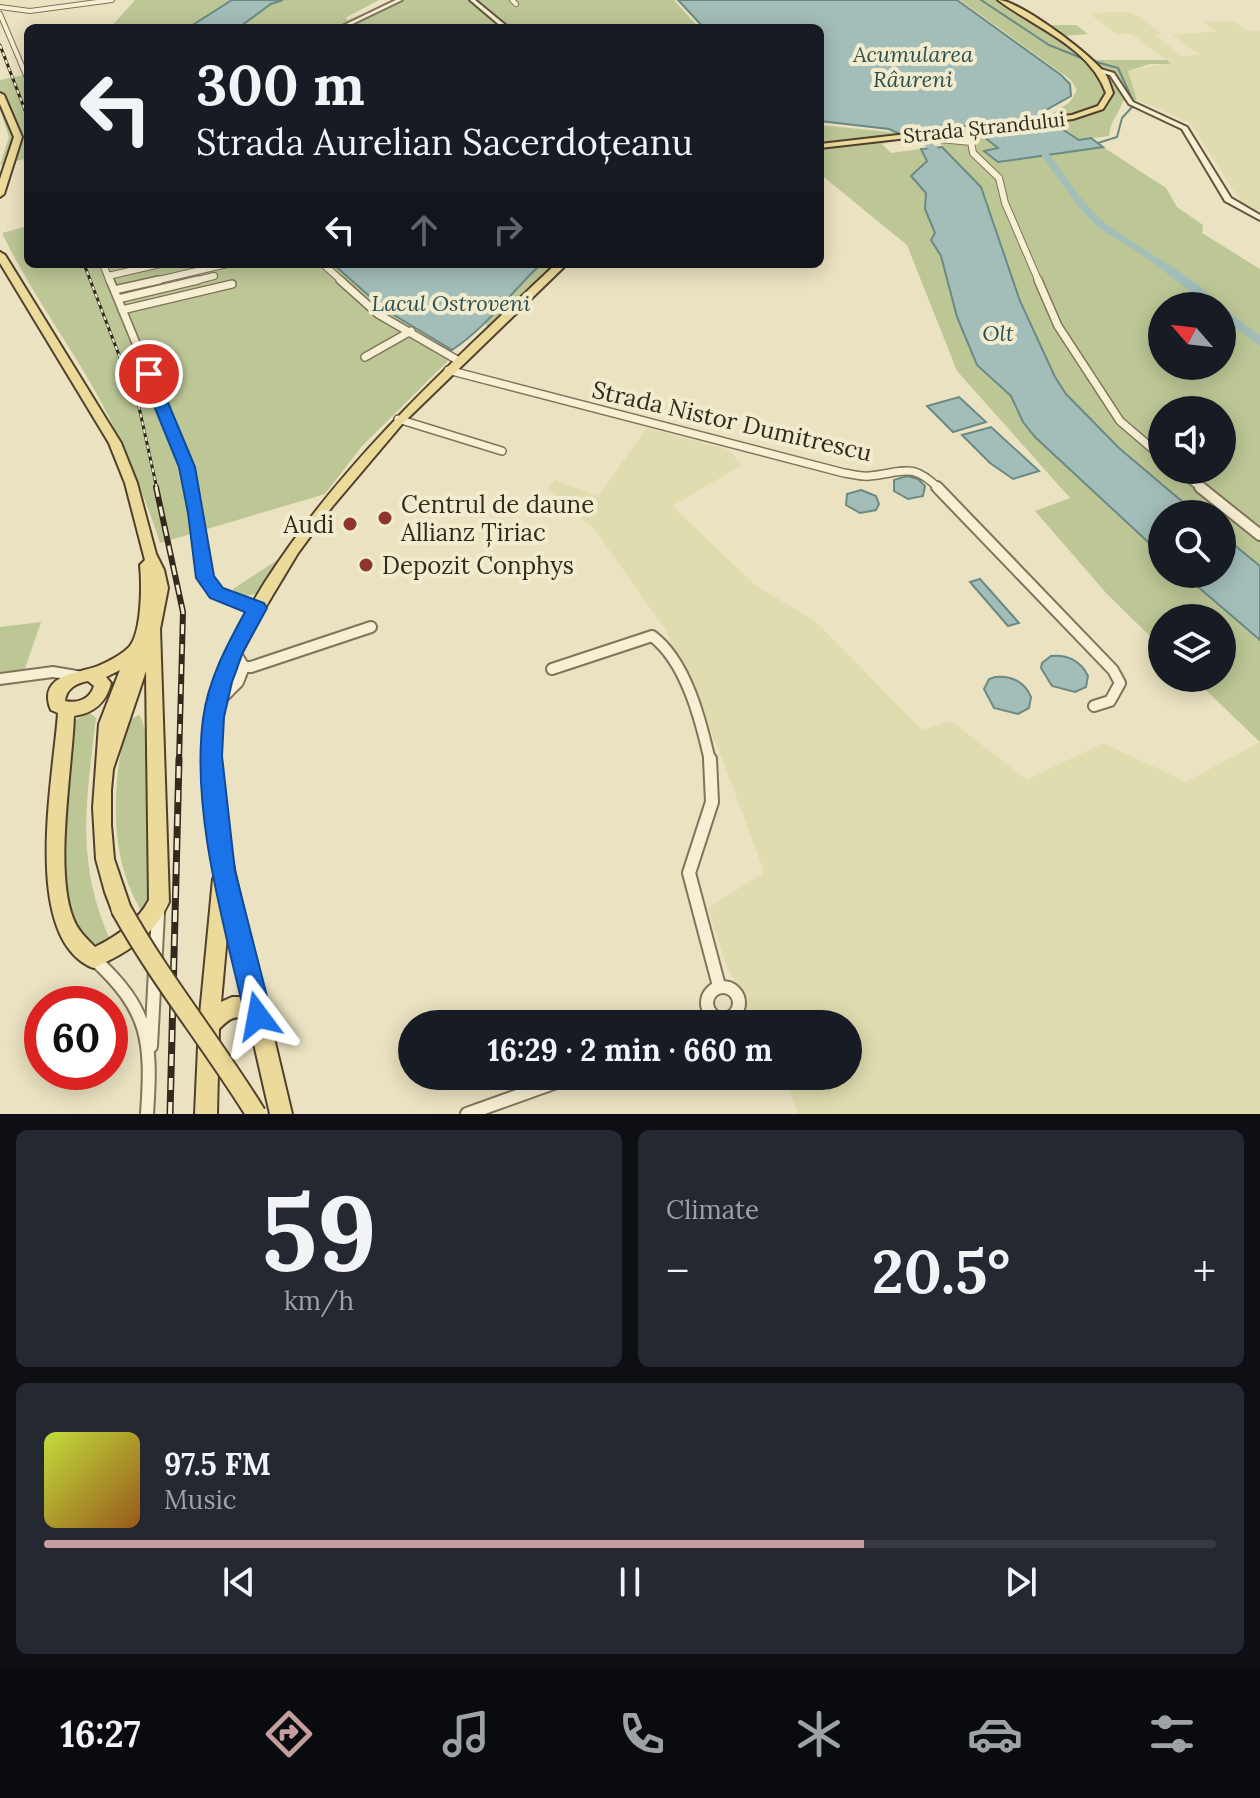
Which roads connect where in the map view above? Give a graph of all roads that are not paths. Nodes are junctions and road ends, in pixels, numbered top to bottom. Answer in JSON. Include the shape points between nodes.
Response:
{"nodes":[{"id":1,"x":43,"y":0,"type":"edge"},
{"id":2,"x":112,"y":0,"type":"edge"},
{"id":3,"x":400,"y":0,"type":"edge"},
{"id":4,"x":466,"y":0,"type":"edge"},
{"id":5,"x":472,"y":0,"type":"edge"},
{"id":6,"x":1001,"y":0,"type":"edge"},
{"id":7,"x":0,"y":7,"type":"edge"},
{"id":8,"x":35,"y":10,"type":"junction"},
{"id":9,"x":0,"y":14,"type":"edge"},
{"id":10,"x":349,"y":24,"type":"edge"},
{"id":11,"x":493,"y":24,"type":"edge"},
{"id":12,"x":501,"y":24,"type":"edge"},
{"id":13,"x":1097,"y":70,"type":"junction"},
{"id":14,"x":24,"y":71,"type":"edge"},
{"id":15,"x":0,"y":95,"type":"edge"},
{"id":16,"x":932,"y":135,"type":"junction"},
{"id":17,"x":824,"y":146,"type":"edge"},
{"id":18,"x":2,"y":176,"type":"edge"},
{"id":19,"x":0,"y":194,"type":"edge"},
{"id":20,"x":1260,"y":218,"type":"edge"},
{"id":21,"x":0,"y":255,"type":"edge"},
{"id":22,"x":105,"y":268,"type":"edge"},
{"id":23,"x":143,"y":268,"type":"edge"},
{"id":24,"x":213,"y":268,"type":"edge"},
{"id":25,"x":327,"y":268,"type":"edge"},
{"id":26,"x":558,"y":268,"type":"edge"},
{"id":27,"x":108,"y":276,"type":"junction"},
{"id":28,"x":214,"y":276,"type":"dead end"},
{"id":29,"x":232,"y":284,"type":"dead end"},
{"id":30,"x":116,"y":295,"type":"junction"},
{"id":31,"x":122,"y":310,"type":"junction"},
{"id":32,"x":411,"y":331,"type":"junction"},
{"id":33,"x":365,"y":357,"type":"dead end"},
{"id":34,"x":453,"y":366,"type":"junction"},
{"id":35,"x":398,"y":419,"type":"junction"},
{"id":36,"x":1148,"y":445,"type":"edge"},
{"id":37,"x":502,"y":451,"type":"dead end"},
{"id":38,"x":1196,"y":484,"type":"edge"},
{"id":39,"x":1260,"y":535,"type":"edge"},
{"id":40,"x":149,"y":554,"type":"junction"},
{"id":41,"x":257,"y":608,"type":"junction"},
{"id":42,"x":371,"y":627,"type":"dead end"},
{"id":43,"x":153,"y":629,"type":"junction"},
{"id":44,"x":136,"y":647,"type":"junction"},
{"id":45,"x":234,"y":651,"type":"junction"},
{"id":46,"x":244,"y":667,"type":"junction"},
{"id":47,"x":552,"y":669,"type":"dead end"},
{"id":48,"x":37,"y":673,"type":"junction"},
{"id":49,"x":87,"y":675,"type":"junction"},
{"id":50,"x":0,"y":679,"type":"edge"},
{"id":51,"x":58,"y":691,"type":"junction"},
{"id":52,"x":216,"y":703,"type":"junction"},
{"id":53,"x":87,"y":706,"type":"junction"},
{"id":54,"x":1094,"y":706,"type":"dead end"},
{"id":55,"x":153,"y":707,"type":"junction"},
{"id":56,"x":66,"y":710,"type":"junction"},
{"id":57,"x":124,"y":713,"type":"junction"},
{"id":58,"x":108,"y":722,"type":"junction"},
{"id":59,"x":104,"y":769,"type":"junction"},
{"id":60,"x":223,"y":871,"type":"junction"},
{"id":61,"x":159,"y":902,"type":"junction"},
{"id":62,"x":93,"y":958,"type":"junction"},
{"id":63,"x":719,"y":986,"type":"junction"},
{"id":64,"x":708,"y":1010,"type":"edge"},
{"id":65,"x":737,"y":1010,"type":"edge"},
{"id":66,"x":258,"y":1016,"type":"junction"},
{"id":67,"x":209,"y":1025,"type":"junction"},
{"id":68,"x":150,"y":1053,"type":"junction"},
{"id":69,"x":534,"y":1090,"type":"edge"},
{"id":70,"x":147,"y":1114,"type":"edge"},
{"id":71,"x":206,"y":1114,"type":"edge"},
{"id":72,"x":256,"y":1114,"type":"edge"},
{"id":73,"x":281,"y":1114,"type":"edge"},
{"id":74,"x":467,"y":1114,"type":"edge"}],
"edges":[{"from":1,"to":8,"type":"street"},
{"from":2,"to":8,"type":"street"},
{"from":3,"to":10,"type":"street"},
{"from":4,"to":11,"type":"main road"},
{"from":5,"to":12,"type":"main road"},
{"from":6,"to":13,"type":"main road","via":[[1077,48]]},
{"from":7,"to":8,"type":"street"},
{"from":9,"to":14,"type":"street"},
{"from":13,"to":16,"type":"main road","name":"Strada Ștrandului","via":[[1110,95],[1105,107],[1082,116]]},
{"from":13,"to":20,"type":"main road","via":[[1112,74],[1131,103],[1185,128],[1228,199]]},
{"from":15,"to":18,"type":"main road","via":[[18,137]]},
{"from":16,"to":17,"type":"main road","name":"Strada Ștrandului"},
{"from":16,"to":36,"type":"street","via":[[971,142],[973,153],[999,178],[1058,326],[1120,421]]},
{"from":18,"to":19,"type":"main road"},
{"from":21,"to":40,"type":"main road","via":[[115,443]]},
{"from":22,"to":27,"type":"street"},
{"from":23,"to":27,"type":"street"},
{"from":24,"to":30,"type":"street"},
{"from":25,"to":32,"type":"street","via":[[378,314]]},
{"from":26,"to":34,"type":"main road"},
{"from":27,"to":30,"type":"street"},
{"from":28,"to":30,"type":"street"},
{"from":29,"to":31,"type":"street"},
{"from":30,"to":31,"type":"street"},
{"from":31,"to":41,"type":"street","via":[[187,467],[205,578],[217,593]]},
{"from":32,"to":33,"type":"street"},
{"from":32,"to":34,"type":"street"},
{"from":34,"to":35,"type":"main road"},
{"from":34,"to":54,"type":"street","name":"Strada Nistor Dumitrescu","via":[[844,473],[874,476],[905,469],[925,475],[1113,670],[1120,683],[1117,691],[1110,701]]},
{"from":35,"to":37,"type":"street"},
{"from":35,"to":41,"type":"main road","via":[[320,510]]},
{"from":38,"to":39,"type":"street"},
{"from":40,"to":43,"type":"main road","via":[[161,588]]},
{"from":40,"to":44,"type":"main road","via":[[149,602]]},
{"from":41,"to":45,"type":"main road"},
{"from":42,"to":46,"type":"street"},
{"from":43,"to":55,"type":"main road"},
{"from":43,"to":57,"type":"main road"},
{"from":44,"to":49,"type":"main road","via":[[117,664]]},
{"from":44,"to":58,"type":"main road"},
{"from":45,"to":46,"type":"street"},
{"from":45,"to":52,"type":"main road"},
{"from":46,"to":52,"type":"street","via":[[238,682]]},
{"from":47,"to":63,"type":"street","via":[[652,636],[670,651],[712,771],[712,805],[689,873]]},
{"from":48,"to":49,"type":"street"},
{"from":48,"to":50,"type":"street"},
{"from":48,"to":51,"type":"street","via":[[52,680]]},
{"from":49,"to":51,"type":"main road"},
{"from":49,"to":53,"type":"main road","via":[[103,683]]},
{"from":51,"to":56,"type":"main road","via":[[57,705]]},
{"from":52,"to":60,"type":"main road","via":[[211,756]]},
{"from":53,"to":56,"type":"main road"},
{"from":53,"to":58,"type":"main road"},
{"from":55,"to":57,"type":"main road"},
{"from":55,"to":61,"type":"main road"},
{"from":56,"to":62,"type":"main road","via":[[58,892],[70,933]]},
{"from":57,"to":59,"type":"main road"},
{"from":58,"to":59,"type":"main road"},
{"from":59,"to":72,"type":"main road","bridge":true,"via":[[102,847],[121,909],[149,960],[219,1053]]},
{"from":60,"to":66,"type":"main road"},
{"from":60,"to":67,"type":"main road"},
{"from":61,"to":62,"type":"main road","via":[[140,930]]},
{"from":61,"to":68,"type":"street"},
{"from":62,"to":68,"type":"street","via":[[132,1003]]},
{"from":63,"to":64,"type":"street","via":[[707,997]]},
{"from":63,"to":65,"type":"street","via":[[732,990]]},
{"from":66,"to":67,"type":"main road","via":[[250,1008],[234,1006]]},
{"from":66,"to":73,"type":"main road"},
{"from":67,"to":71,"type":"main road"},
{"from":68,"to":70,"type":"street"},
{"from":69,"to":74,"type":"street"}]}
